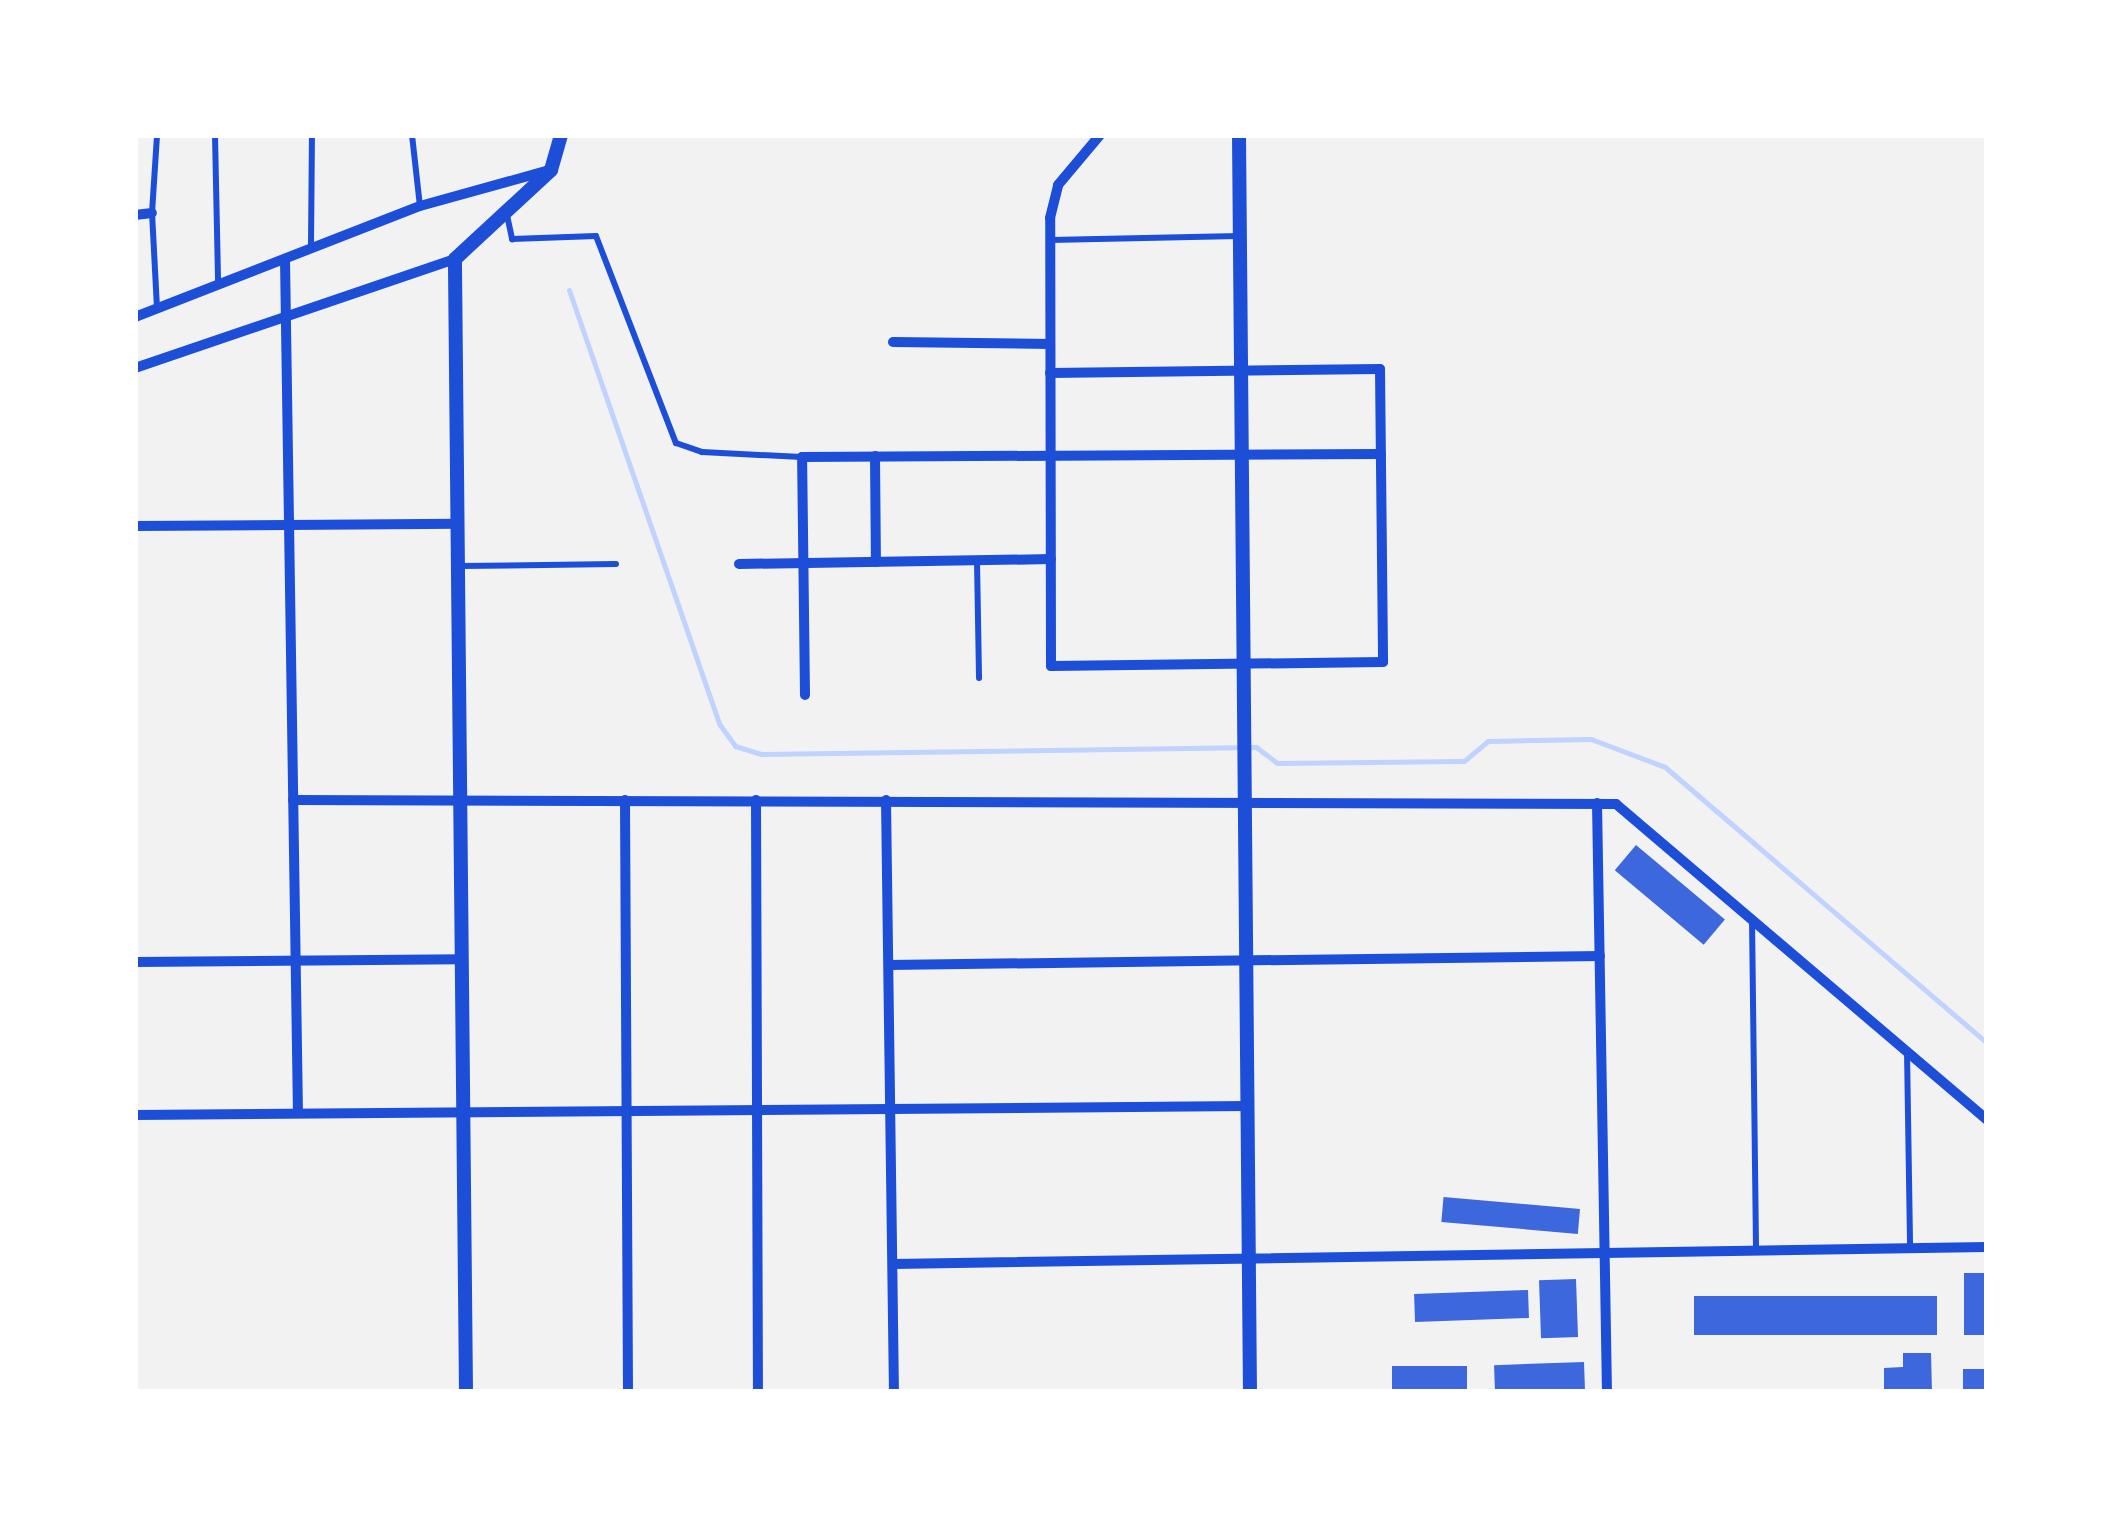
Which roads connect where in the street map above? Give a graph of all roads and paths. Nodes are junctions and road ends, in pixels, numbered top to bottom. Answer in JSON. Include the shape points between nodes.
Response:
{"nodes":[{"id":1,"x":157,"y":135,"type":"edge"},
{"id":2,"x":215,"y":135,"type":"edge"},
{"id":3,"x":312,"y":135,"type":"edge"},
{"id":4,"x":412,"y":135,"type":"edge"},
{"id":5,"x":561,"y":135,"type":"edge"},
{"id":6,"x":1100,"y":135,"type":"edge"},
{"id":7,"x":1239,"y":135,"type":"edge"},
{"id":8,"x":550,"y":170,"type":"junction"},
{"id":9,"x":420,"y":206,"type":"junction"},
{"id":10,"x":152,"y":213,"type":"junction"},
{"id":11,"x":135,"y":215,"type":"edge"},
{"id":12,"x":506,"y":216,"type":"junction"},
{"id":13,"x":1240,"y":236,"type":"junction"},
{"id":14,"x":1050,"y":240,"type":"junction"},
{"id":15,"x":311,"y":245,"type":"junction"},
{"id":16,"x":285,"y":259,"type":"junction"},
{"id":17,"x":456,"y":259,"type":"junction"},
{"id":18,"x":218,"y":285,"type":"junction"},
{"id":19,"x":157,"y":309,"type":"junction"},
{"id":20,"x":286,"y":316,"type":"junction"},
{"id":21,"x":135,"y":317,"type":"edge"},
{"id":22,"x":893,"y":342,"type":"dead end"},
{"id":23,"x":1050,"y":344,"type":"junction"},
{"id":24,"x":135,"y":368,"type":"edge"},
{"id":25,"x":1241,"y":372,"type":"junction"},
{"id":26,"x":1050,"y":373,"type":"junction"},
{"id":27,"x":1381,"y":454,"type":"junction"},
{"id":28,"x":1242,"y":455,"type":"junction"},
{"id":29,"x":875,"y":456,"type":"junction"},
{"id":30,"x":1051,"y":456,"type":"junction"},
{"id":31,"x":802,"y":457,"type":"junction"},
{"id":32,"x":458,"y":524,"type":"junction"},
{"id":33,"x":289,"y":525,"type":"junction"},
{"id":34,"x":135,"y":526,"type":"edge"},
{"id":35,"x":1051,"y":559,"type":"junction"},
{"id":36,"x":977,"y":560,"type":"junction"},
{"id":37,"x":876,"y":562,"type":"junction"},
{"id":38,"x":804,"y":563,"type":"junction"},
{"id":39,"x":616,"y":564,"type":"dead end"},
{"id":40,"x":739,"y":564,"type":"dead end"},
{"id":41,"x":458,"y":566,"type":"junction"},
{"id":42,"x":1243,"y":662,"type":"junction"},
{"id":43,"x":979,"y":678,"type":"dead end"},
{"id":44,"x":804,"y":694,"type":"dead end"},
{"id":45,"x":1244,"y":797,"type":"junction"},
{"id":46,"x":460,"y":798,"type":"junction"},
{"id":47,"x":293,"y":800,"type":"junction"},
{"id":48,"x":625,"y":800,"type":"junction"},
{"id":49,"x":756,"y":800,"type":"junction"},
{"id":50,"x":886,"y":800,"type":"junction"},
{"id":51,"x":1597,"y":803,"type":"junction"},
{"id":52,"x":1752,"y":918,"type":"junction"},
{"id":53,"x":1600,"y":956,"type":"junction"},
{"id":54,"x":462,"y":959,"type":"junction"},
{"id":55,"x":1244,"y":960,"type":"junction"},
{"id":56,"x":296,"y":961,"type":"junction"},
{"id":57,"x":135,"y":962,"type":"edge"},
{"id":58,"x":888,"y":965,"type":"junction"},
{"id":59,"x":1906,"y":1050,"type":"junction"},
{"id":60,"x":1247,"y":1106,"type":"junction"},
{"id":61,"x":892,"y":1108,"type":"junction"},
{"id":62,"x":627,"y":1110,"type":"junction"},
{"id":63,"x":757,"y":1110,"type":"junction"},
{"id":64,"x":464,"y":1112,"type":"junction"},
{"id":65,"x":298,"y":1114,"type":"junction"},
{"id":66,"x":135,"y":1115,"type":"edge"},
{"id":67,"x":1987,"y":1120,"type":"edge"},
{"id":68,"x":1987,"y":1247,"type":"edge"},
{"id":69,"x":1910,"y":1249,"type":"junction"},
{"id":70,"x":1756,"y":1252,"type":"junction"},
{"id":71,"x":1605,"y":1254,"type":"junction"},
{"id":72,"x":1249,"y":1260,"type":"junction"},
{"id":73,"x":894,"y":1264,"type":"junction"},
{"id":74,"x":466,"y":1392,"type":"edge"},
{"id":75,"x":628,"y":1392,"type":"edge"},
{"id":76,"x":758,"y":1392,"type":"edge"},
{"id":77,"x":894,"y":1392,"type":"edge"},
{"id":78,"x":1250,"y":1392,"type":"edge"},
{"id":79,"x":1608,"y":1392,"type":"edge"}],
"edges":[{"from":1,"to":10,"type":"lane"},
{"from":2,"to":18,"type":"lane"},
{"from":3,"to":15,"type":"lane"},
{"from":4,"to":9,"type":"lane"},
{"from":5,"to":8,"type":"street"},
{"from":6,"to":14,"type":"street","via":[[1058,186]]},
{"from":7,"to":13,"type":"street"},
{"from":8,"to":9,"type":"street"},
{"from":8,"to":12,"type":"street"},
{"from":9,"to":15,"type":"street"},
{"from":10,"to":11,"type":"street"},
{"from":10,"to":19,"type":"lane"},
{"from":12,"to":17,"type":"street"},
{"from":12,"to":31,"type":"lane","via":[[512,239],[596,236],[676,443],[702,452],[785,451]]},
{"from":13,"to":14,"type":"lane"},
{"from":13,"to":25,"type":"street"},
{"from":14,"to":23,"type":"street"},
{"from":15,"to":16,"type":"street"},
{"from":16,"to":18,"type":"street"},
{"from":16,"to":20,"type":"street"},
{"from":17,"to":20,"type":"street"},
{"from":17,"to":32,"type":"street"},
{"from":18,"to":19,"type":"street"},
{"from":19,"to":21,"type":"street"},
{"from":20,"to":24,"type":"street"},
{"from":20,"to":33,"type":"street"},
{"from":22,"to":23,"type":"street"},
{"from":23,"to":26,"type":"street"},
{"from":25,"to":26,"type":"street"},
{"from":25,"to":27,"type":"street","via":[[1380,369]]},
{"from":25,"to":28,"type":"street"},
{"from":26,"to":30,"type":"street"},
{"from":27,"to":28,"type":"street"},
{"from":27,"to":42,"type":"street","via":[[1383,662]]},
{"from":28,"to":30,"type":"street"},
{"from":28,"to":42,"type":"street"},
{"from":29,"to":30,"type":"street"},
{"from":29,"to":31,"type":"street"},
{"from":29,"to":37,"type":"street"},
{"from":30,"to":35,"type":"street"},
{"from":31,"to":38,"type":"street"},
{"from":32,"to":33,"type":"street"},
{"from":32,"to":41,"type":"street"},
{"from":33,"to":34,"type":"street"},
{"from":33,"to":47,"type":"street"},
{"from":35,"to":36,"type":"street"},
{"from":35,"to":42,"type":"street","via":[[1051,666]]},
{"from":36,"to":37,"type":"street"},
{"from":36,"to":43,"type":"lane"},
{"from":37,"to":38,"type":"street"},
{"from":38,"to":40,"type":"street"},
{"from":38,"to":44,"type":"street"},
{"from":39,"to":41,"type":"lane"},
{"from":41,"to":46,"type":"street"},
{"from":42,"to":45,"type":"street"},
{"from":45,"to":50,"type":"street"},
{"from":45,"to":51,"type":"street"},
{"from":45,"to":55,"type":"street"},
{"from":46,"to":47,"type":"street"},
{"from":46,"to":48,"type":"street"},
{"from":46,"to":54,"type":"street"},
{"from":47,"to":56,"type":"street"},
{"from":48,"to":49,"type":"street"},
{"from":48,"to":62,"type":"street"},
{"from":49,"to":50,"type":"street"},
{"from":49,"to":63,"type":"street"},
{"from":50,"to":58,"type":"street"},
{"from":51,"to":52,"type":"street","via":[[1616,804]]},
{"from":51,"to":53,"type":"street"},
{"from":52,"to":59,"type":"street"},
{"from":52,"to":70,"type":"lane"},
{"from":53,"to":55,"type":"street"},
{"from":53,"to":71,"type":"street"},
{"from":54,"to":56,"type":"street"},
{"from":54,"to":64,"type":"street"},
{"from":55,"to":58,"type":"street"},
{"from":55,"to":60,"type":"street"},
{"from":56,"to":57,"type":"street"},
{"from":56,"to":65,"type":"street"},
{"from":58,"to":61,"type":"street"},
{"from":59,"to":67,"type":"street"},
{"from":59,"to":69,"type":"lane"},
{"from":60,"to":61,"type":"street"},
{"from":60,"to":72,"type":"street"},
{"from":61,"to":63,"type":"street"},
{"from":61,"to":73,"type":"street"},
{"from":62,"to":63,"type":"street"},
{"from":62,"to":64,"type":"street"},
{"from":62,"to":75,"type":"street"},
{"from":63,"to":76,"type":"street"},
{"from":64,"to":65,"type":"street"},
{"from":64,"to":74,"type":"street"},
{"from":65,"to":66,"type":"street"},
{"from":68,"to":69,"type":"street"},
{"from":69,"to":70,"type":"street"},
{"from":70,"to":71,"type":"street"},
{"from":71,"to":72,"type":"street"},
{"from":71,"to":79,"type":"street"},
{"from":72,"to":73,"type":"street"},
{"from":72,"to":78,"type":"street"},
{"from":73,"to":77,"type":"street"}]}
